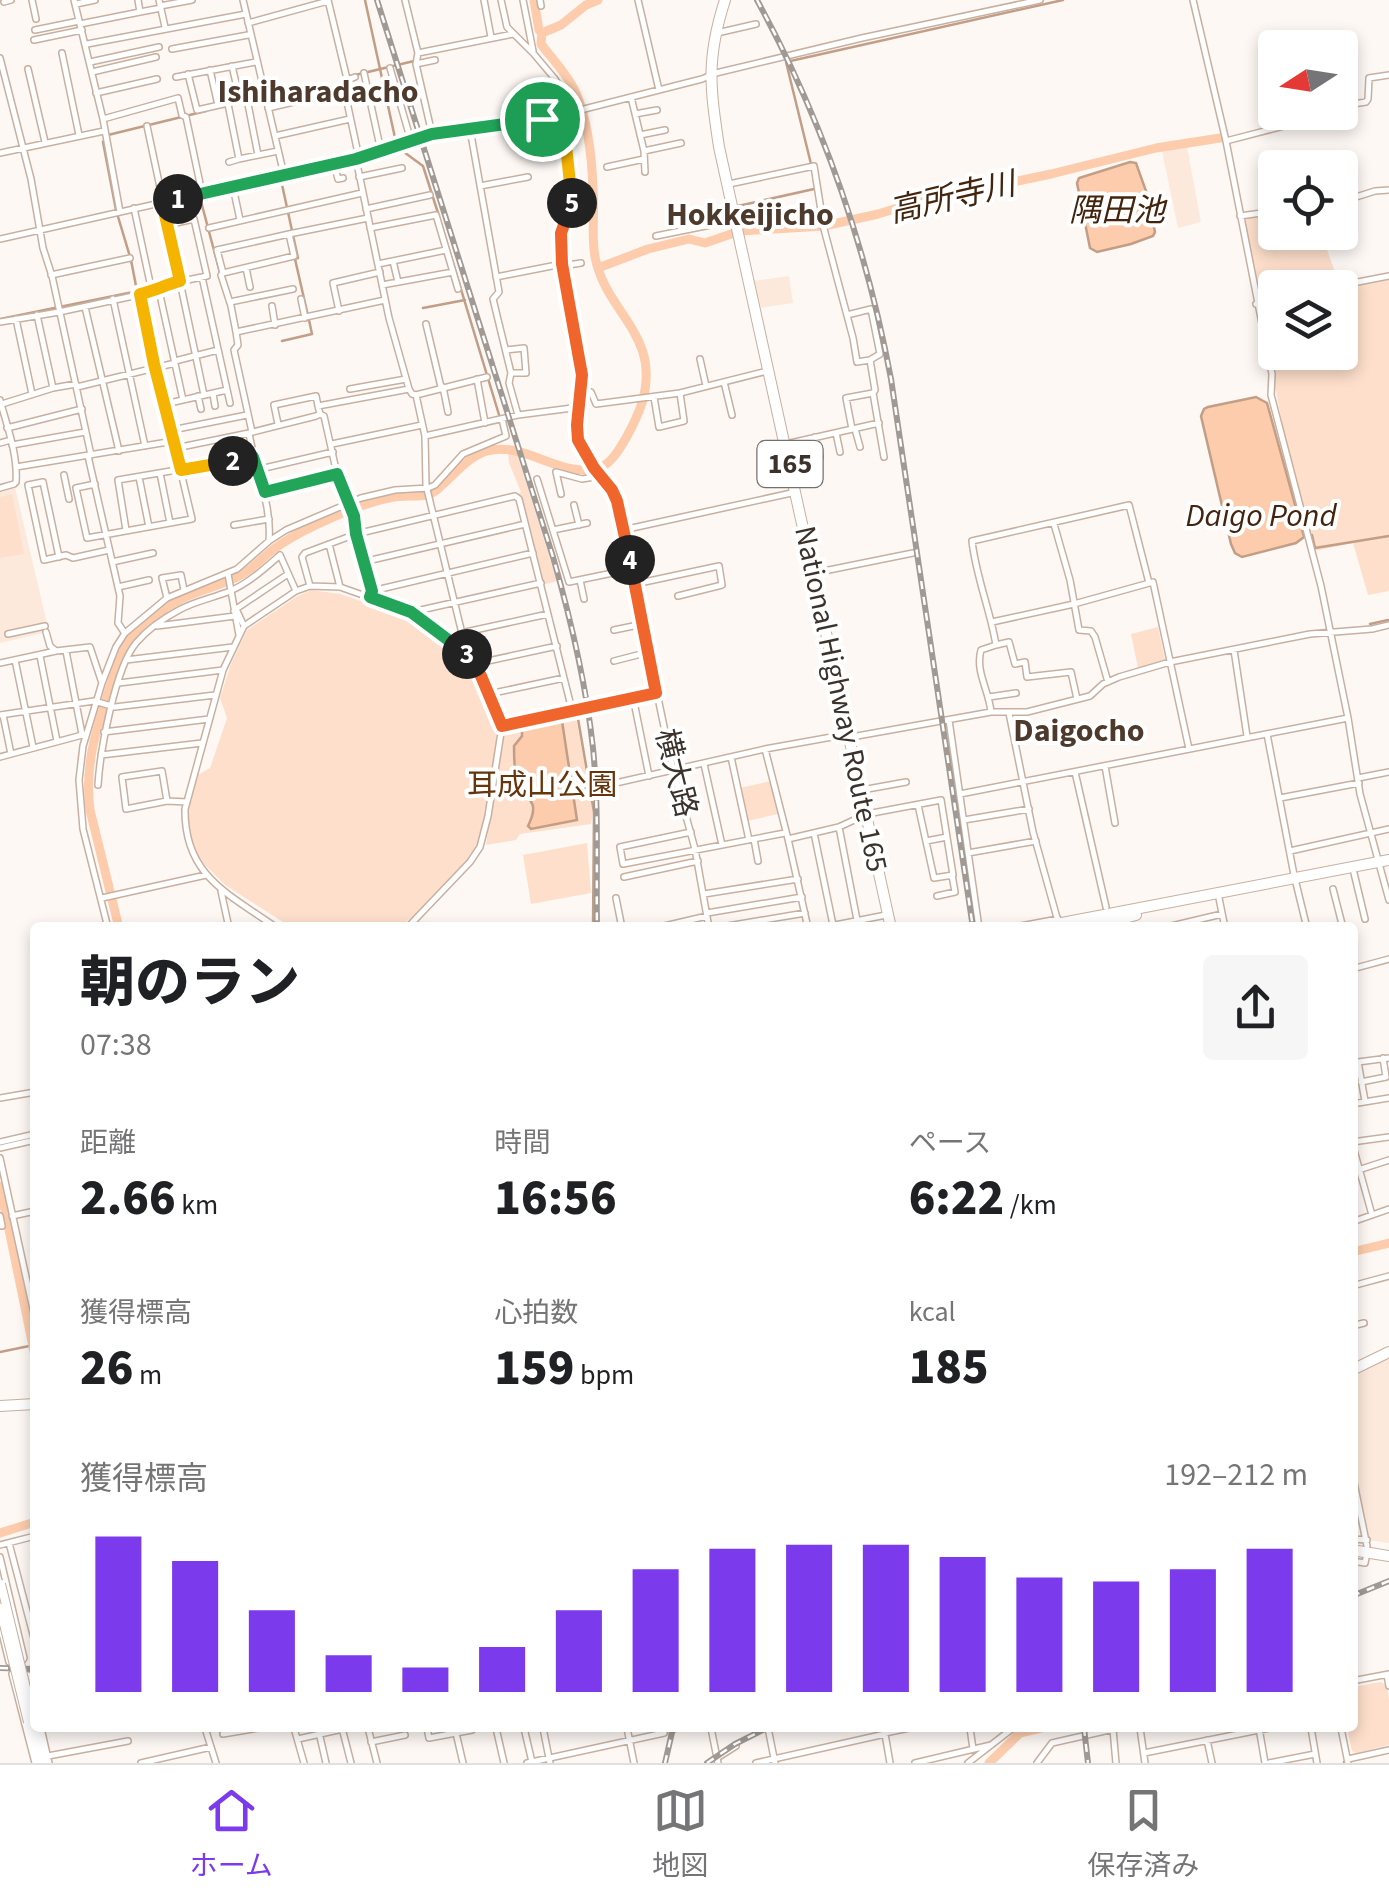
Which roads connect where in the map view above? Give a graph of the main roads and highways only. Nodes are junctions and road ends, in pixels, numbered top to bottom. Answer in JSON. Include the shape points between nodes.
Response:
{"nodes":[{"id":1,"x":725,"y":0,"type":"edge"},
{"id":2,"x":1385,"y":864,"type":"edge"},
{"id":3,"x":1296,"y":881,"type":"junction"},
{"id":4,"x":1136,"y":915,"type":"junction"},
{"id":5,"x":890,"y":922,"type":"edge"},
{"id":6,"x":1070,"y":922,"type":"edge"},
{"id":7,"x":1077,"y":922,"type":"edge"},
{"id":8,"x":1110,"y":922,"type":"edge"},
{"id":9,"x":1389,"y":1352,"type":"edge"},
{"id":10,"x":1358,"y":1367,"type":"edge"},
{"id":11,"x":30,"y":1404,"type":"edge"},
{"id":12,"x":0,"y":1406,"type":"edge"},
{"id":13,"x":1358,"y":1551,"type":"edge"},
{"id":14,"x":1389,"y":1556,"type":"edge"},
{"id":15,"x":1,"y":1581,"type":"edge"},
{"id":16,"x":0,"y":1608,"type":"edge"},
{"id":17,"x":30,"y":1704,"type":"edge"},
{"id":18,"x":30,"y":1708,"type":"edge"},
{"id":19,"x":37,"y":1732,"type":"edge"},
{"id":20,"x":43,"y":1762,"type":"edge"}],
"edges":[{"from":1,"to":5,"type":"highway","name":"National Highway Route 165","number":"165","via":[[710,76],[726,185]]},
{"from":2,"to":3,"type":"highway"},
{"from":2,"to":3,"type":"highway"},
{"from":3,"to":4,"type":"highway"},
{"from":3,"to":6,"type":"highway"},
{"from":4,"to":7,"type":"highway"},
{"from":4,"to":8,"type":"highway"},
{"from":9,"to":10,"type":"highway"},
{"from":11,"to":12,"type":"highway"},
{"from":13,"to":14,"type":"highway"},
{"from":15,"to":17,"type":"main road","bridge":true},
{"from":16,"to":18,"type":"main road","bridge":true},
{"from":19,"to":20,"type":"main road"}]}
